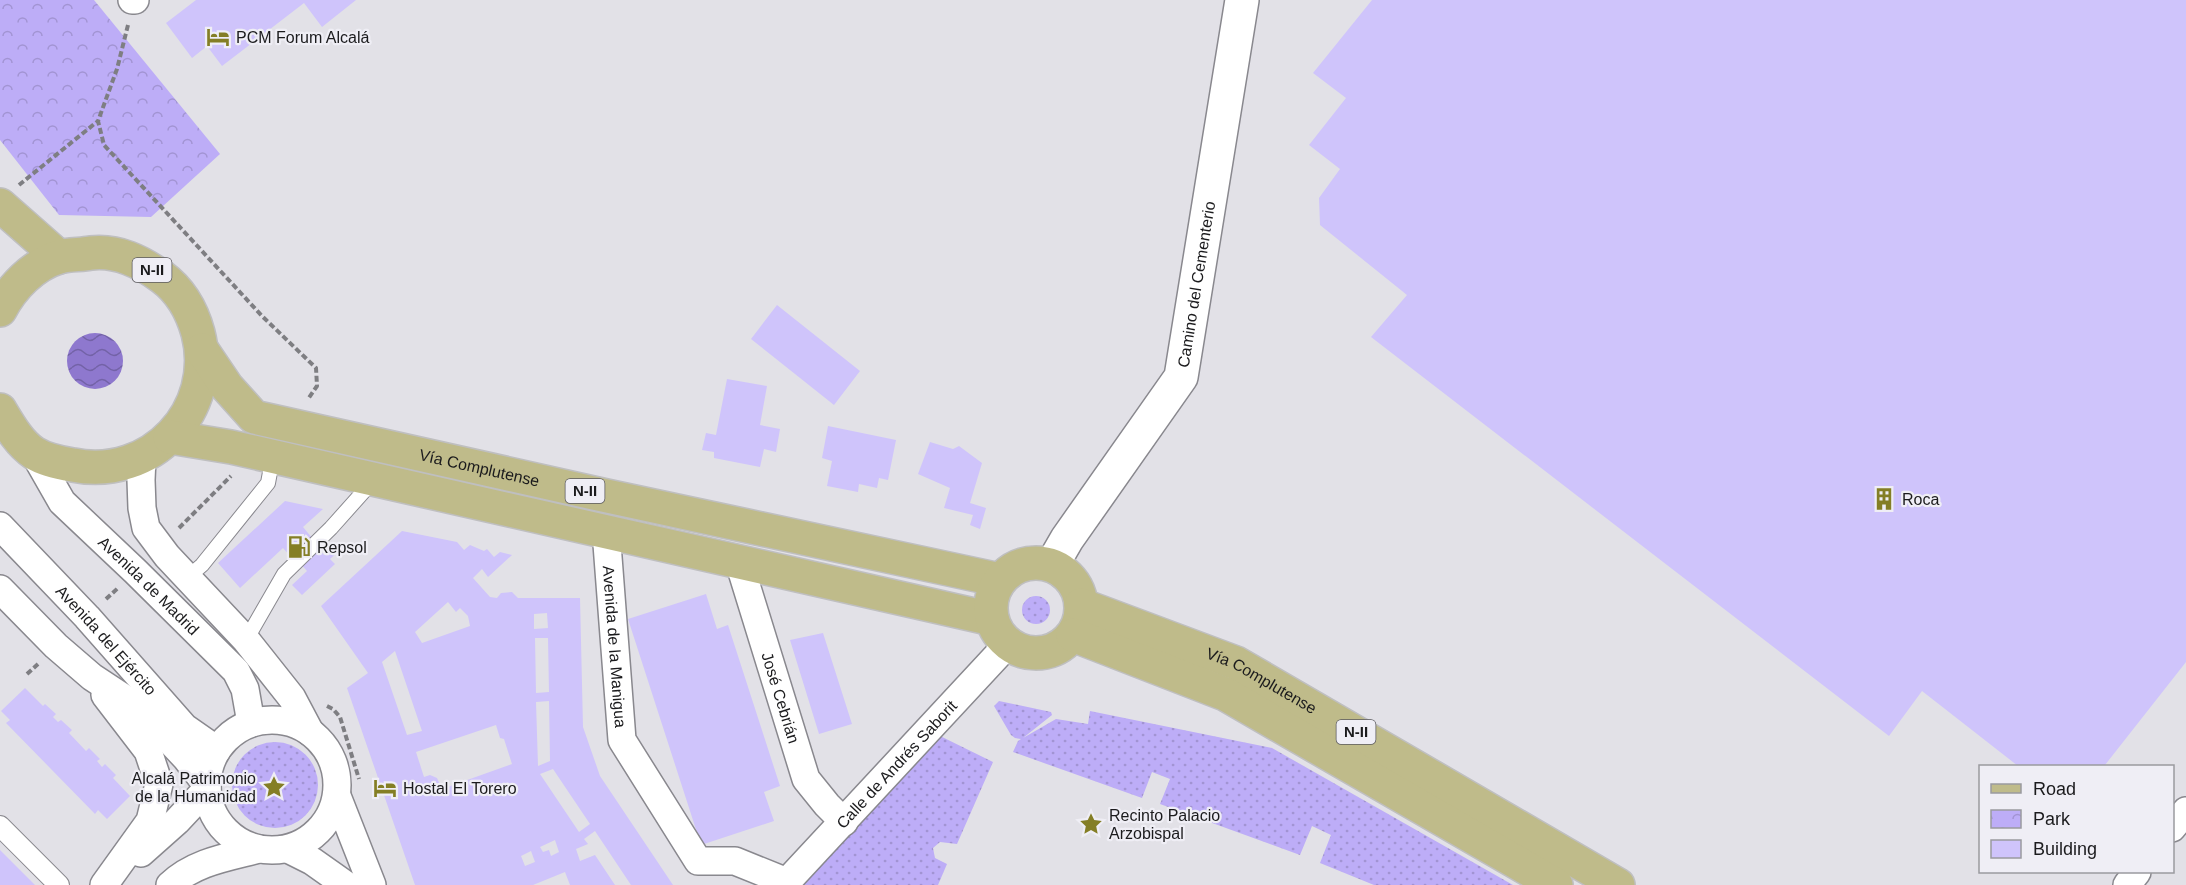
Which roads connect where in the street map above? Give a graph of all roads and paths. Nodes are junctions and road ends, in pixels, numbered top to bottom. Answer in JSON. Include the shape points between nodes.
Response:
{"nodes":[{"id":1,"x":1242,"y":0,"type":"edge"},
{"id":2,"x":98,"y":121,"type":"dead end"},
{"id":3,"x":2,"y":207,"type":"edge"},
{"id":4,"x":59,"y":257,"type":"junction"},
{"id":5,"x":3,"y":294,"type":"edge"},
{"id":6,"x":202,"y":350,"type":"junction"},
{"id":7,"x":0,"y":410,"type":"edge"},
{"id":8,"x":170,"y":437,"type":"junction"},
{"id":9,"x":34,"y":453,"type":"junction"},
{"id":10,"x":273,"y":456,"type":"junction"},
{"id":11,"x":142,"y":458,"type":"junction"},
{"id":12,"x":375,"y":479,"type":"junction"},
{"id":13,"x":0,"y":526,"type":"edge"},
{"id":14,"x":606,"y":531,"type":"junction"},
{"id":15,"x":739,"y":562,"type":"junction"},
{"id":16,"x":1052,"y":565,"type":"junction"},
{"id":17,"x":188,"y":578,"type":"junction"},
{"id":18,"x":1000,"y":580,"type":"junction"},
{"id":19,"x":0,"y":589,"type":"edge"},
{"id":20,"x":1077,"y":620,"type":"junction"},
{"id":21,"x":1000,"y":631,"type":"junction"},
{"id":22,"x":246,"y":640,"type":"junction"},
{"id":23,"x":92,"y":677,"type":"junction"},
{"id":24,"x":251,"y":723,"type":"junction"},
{"id":25,"x":310,"y":732,"type":"junction"},
{"id":26,"x":217,"y":750,"type":"junction"},
{"id":27,"x":207,"y":787,"type":"junction"},
{"id":28,"x":337,"y":796,"type":"junction"},
{"id":29,"x":2186,"y":811,"type":"edge"},
{"id":30,"x":844,"y":822,"type":"junction"},
{"id":31,"x":0,"y":826,"type":"edge"},
{"id":32,"x":2174,"y":826,"type":"edge"},
{"id":33,"x":259,"y":849,"type":"junction"},
{"id":34,"x":288,"y":849,"type":"junction"},
{"id":35,"x":2137,"y":873,"type":"edge"},
{"id":36,"x":341,"y":882,"type":"edge"},
{"id":37,"x":785,"y":884,"type":"edge"},
{"id":38,"x":59,"y":885,"type":"edge"},
{"id":39,"x":105,"y":885,"type":"edge"},
{"id":40,"x":170,"y":885,"type":"edge"},
{"id":41,"x":372,"y":885,"type":"edge"},
{"id":42,"x":1556,"y":885,"type":"edge"},
{"id":43,"x":1618,"y":885,"type":"edge"},
{"id":44,"x":2127,"y":885,"type":"edge"}],
"edges":[{"from":1,"to":16,"type":"street","name":"Camino del Cementerio","via":[[1181,377]]},
{"from":2,"to":3,"type":"path","via":[[22,182]]},
{"from":3,"to":4,"type":"main road"},
{"from":4,"to":5,"type":"main road","number":"N-II"},
{"from":4,"to":6,"type":"main road","number":"N-II","via":[[104,252],[143,263],[173,285],[194,316]]},
{"from":6,"to":8,"type":"main road","number":"N-II","via":[[199,387],[188,414]]},
{"from":6,"to":18,"type":"main road","name":"Vía Complutense","number":"N-II","via":[[254,417]]},
{"from":7,"to":9,"type":"main road","number":"N-II"},
{"from":8,"to":10,"type":"main road","number":"N-II"},
{"from":8,"to":11,"type":"main road","number":"N-II"},
{"from":9,"to":11,"type":"main road","number":"N-II","via":[[86,468],[107,468]]},
{"from":9,"to":24,"type":"street","name":"Avenida de Madrid","via":[[62,502],[236,671],[245,689]]},
{"from":10,"to":12,"type":"main road","number":"N-II"},
{"from":10,"to":17,"type":"lane","via":[[268,483]]},
{"from":11,"to":17,"type":"street","name":"Avenida de Madrid","via":[[146,528]]},
{"from":12,"to":14,"type":"main road","number":"N-II"},
{"from":12,"to":22,"type":"lane","via":[[284,574]]},
{"from":13,"to":26,"type":"street","name":"Avenida del Ejército","via":[[184,727]]},
{"from":14,"to":15,"type":"main road","number":"N-II"},
{"from":14,"to":37,"type":"street","name":"Avenida de la Manigua","via":[[622,740],[698,861],[735,861]]},
{"from":15,"to":21,"type":"main road","number":"N-II"},
{"from":15,"to":30,"type":"street","name":"José Cebrián","via":[[806,779]]},
{"from":16,"to":18,"type":"main road","via":[[1025,564]]},
{"from":16,"to":20,"type":"main road","via":[[1071,579],[1080,596]]},
{"from":17,"to":22,"type":"street","name":"Avenida de Madrid"},
{"from":18,"to":21,"type":"main road","via":[[991,605]]},
{"from":19,"to":23,"type":"street","name":"Avenida del Ejército"},
{"from":20,"to":21,"type":"main road","number":"N-II","via":[[1062,646],[1046,653],[1023,651]]},
{"from":20,"to":42,"type":"main road","name":"Vía Complutense","number":"N-II","via":[[1225,694]]},
{"from":20,"to":43,"type":"main road","name":"Vía Complutense","number":"N-II","via":[[1236,663]]},
{"from":21,"to":30,"type":"street","name":"Calle de Andrés Saborit"},
{"from":22,"to":25,"type":"street","name":"Avenida de Madrid","via":[[292,698]]},
{"from":23,"to":27,"type":"street","name":"Avenida del Ejército","via":[[139,708],[186,758]]},
{"from":23,"to":39,"type":"street","name":"Avenida del Ejército","via":[[148,751],[159,784],[150,821]]},
{"from":24,"to":25,"type":"street","via":[[271,719]]},
{"from":24,"to":26,"type":"street","via":[[237,729]]},
{"from":25,"to":28,"type":"street","via":[[332,760]]},
{"from":26,"to":27,"type":"street"},
{"from":27,"to":33,"type":"street","via":[[211,810],[223,828],[239,842]]},
{"from":27,"to":39,"type":"street","via":[[177,821]]},
{"from":28,"to":34,"type":"street","via":[[320,830]]},
{"from":28,"to":41,"type":"street"},
{"from":29,"to":32,"type":"street"},
{"from":30,"to":37,"type":"street","name":"Calle de Andrés Saborit"},
{"from":31,"to":38,"type":"street"},
{"from":33,"to":34,"type":"street"},
{"from":33,"to":40,"type":"street","via":[[201,864]]},
{"from":34,"to":36,"type":"street"},
{"from":35,"to":44,"type":"street"}]}
